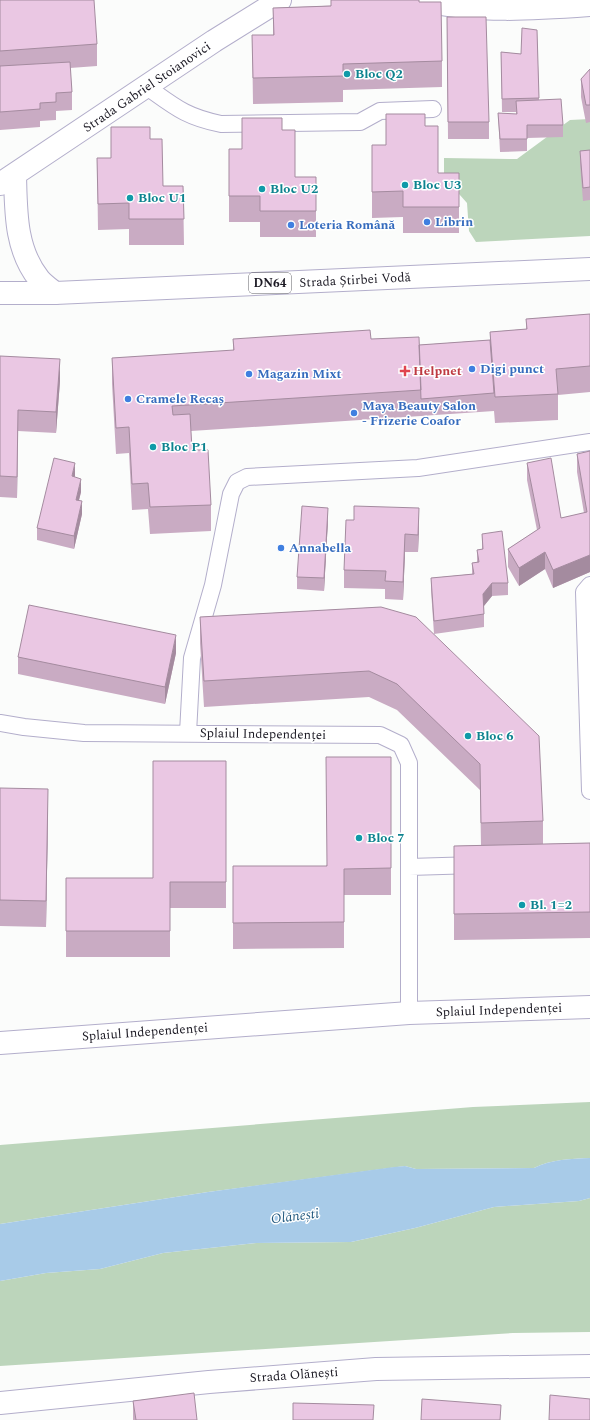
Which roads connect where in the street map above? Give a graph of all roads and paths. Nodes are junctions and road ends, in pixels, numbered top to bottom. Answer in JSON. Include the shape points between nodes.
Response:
{"nodes":[{"id":1,"x":280,"y":0,"type":"edge"},
{"id":2,"x":422,"y":0,"type":"edge"},
{"id":3,"x":590,"y":5,"type":"edge"},
{"id":4,"x":147,"y":87,"type":"junction"},
{"id":5,"x":433,"y":109,"type":"dead end"},
{"id":6,"x":8,"y":180,"type":"edge"},
{"id":7,"x":590,"y":269,"type":"edge"},
{"id":8,"x":0,"y":293,"type":"edge"},
{"id":9,"x":55,"y":293,"type":"junction"},
{"id":10,"x":590,"y":442,"type":"edge"},
{"id":11,"x":590,"y":585,"type":"edge"},
{"id":12,"x":0,"y":723,"type":"edge"},
{"id":13,"x":188,"y":733,"type":"junction"},
{"id":14,"x":590,"y":791,"type":"edge"},
{"id":15,"x":488,"y":864,"type":"edge"},
{"id":16,"x":409,"y":866,"type":"junction"},
{"id":17,"x":590,"y":1007,"type":"edge"},
{"id":18,"x":409,"y":1013,"type":"junction"},
{"id":19,"x":0,"y":1043,"type":"edge"},
{"id":20,"x":590,"y":1366,"type":"edge"},
{"id":21,"x":0,"y":1403,"type":"edge"}],
"edges":[{"from":1,"to":4,"type":"street","name":"Strada Gabriel Stoianovici"},
{"from":2,"to":3,"type":"street","via":[[474,7]]},
{"from":4,"to":5,"type":"lane","via":[[181,112],[199,120],[221,124],[360,122],[380,111]]},
{"from":4,"to":6,"type":"street","name":"Strada Gabriel Stoianovici"},
{"from":6,"to":9,"type":"street","name":"Strada Gabriel Stoianovici","via":[[23,250],[39,280]]},
{"from":7,"to":9,"type":"street","name":"Strada Știrbei Vodă","number":"DN64"},
{"from":8,"to":9,"type":"street","name":"Strada Știrbei Vodă","number":"DN64"},
{"from":10,"to":13,"type":"lane","via":[[418,468],[247,477],[237,482],[231,494],[213,585],[192,658]]},
{"from":11,"to":14,"type":"lane","via":[[584,592]]},
{"from":12,"to":13,"type":"lane","name":"Splaiul Independenței","via":[[84,733]]},
{"from":13,"to":16,"type":"lane","name":"Splaiul Independenței","via":[[380,736],[401,745],[409,763]]},
{"from":15,"to":16,"type":"lane"},
{"from":16,"to":18,"type":"lane","name":"Splaiul Independenței"},
{"from":17,"to":18,"type":"street","name":"Splaiul Independenței"},
{"from":18,"to":19,"type":"street","name":"Splaiul Independenței"},
{"from":20,"to":21,"type":"street","name":"Strada Olănești","via":[[376,1369],[209,1382]]}]}
